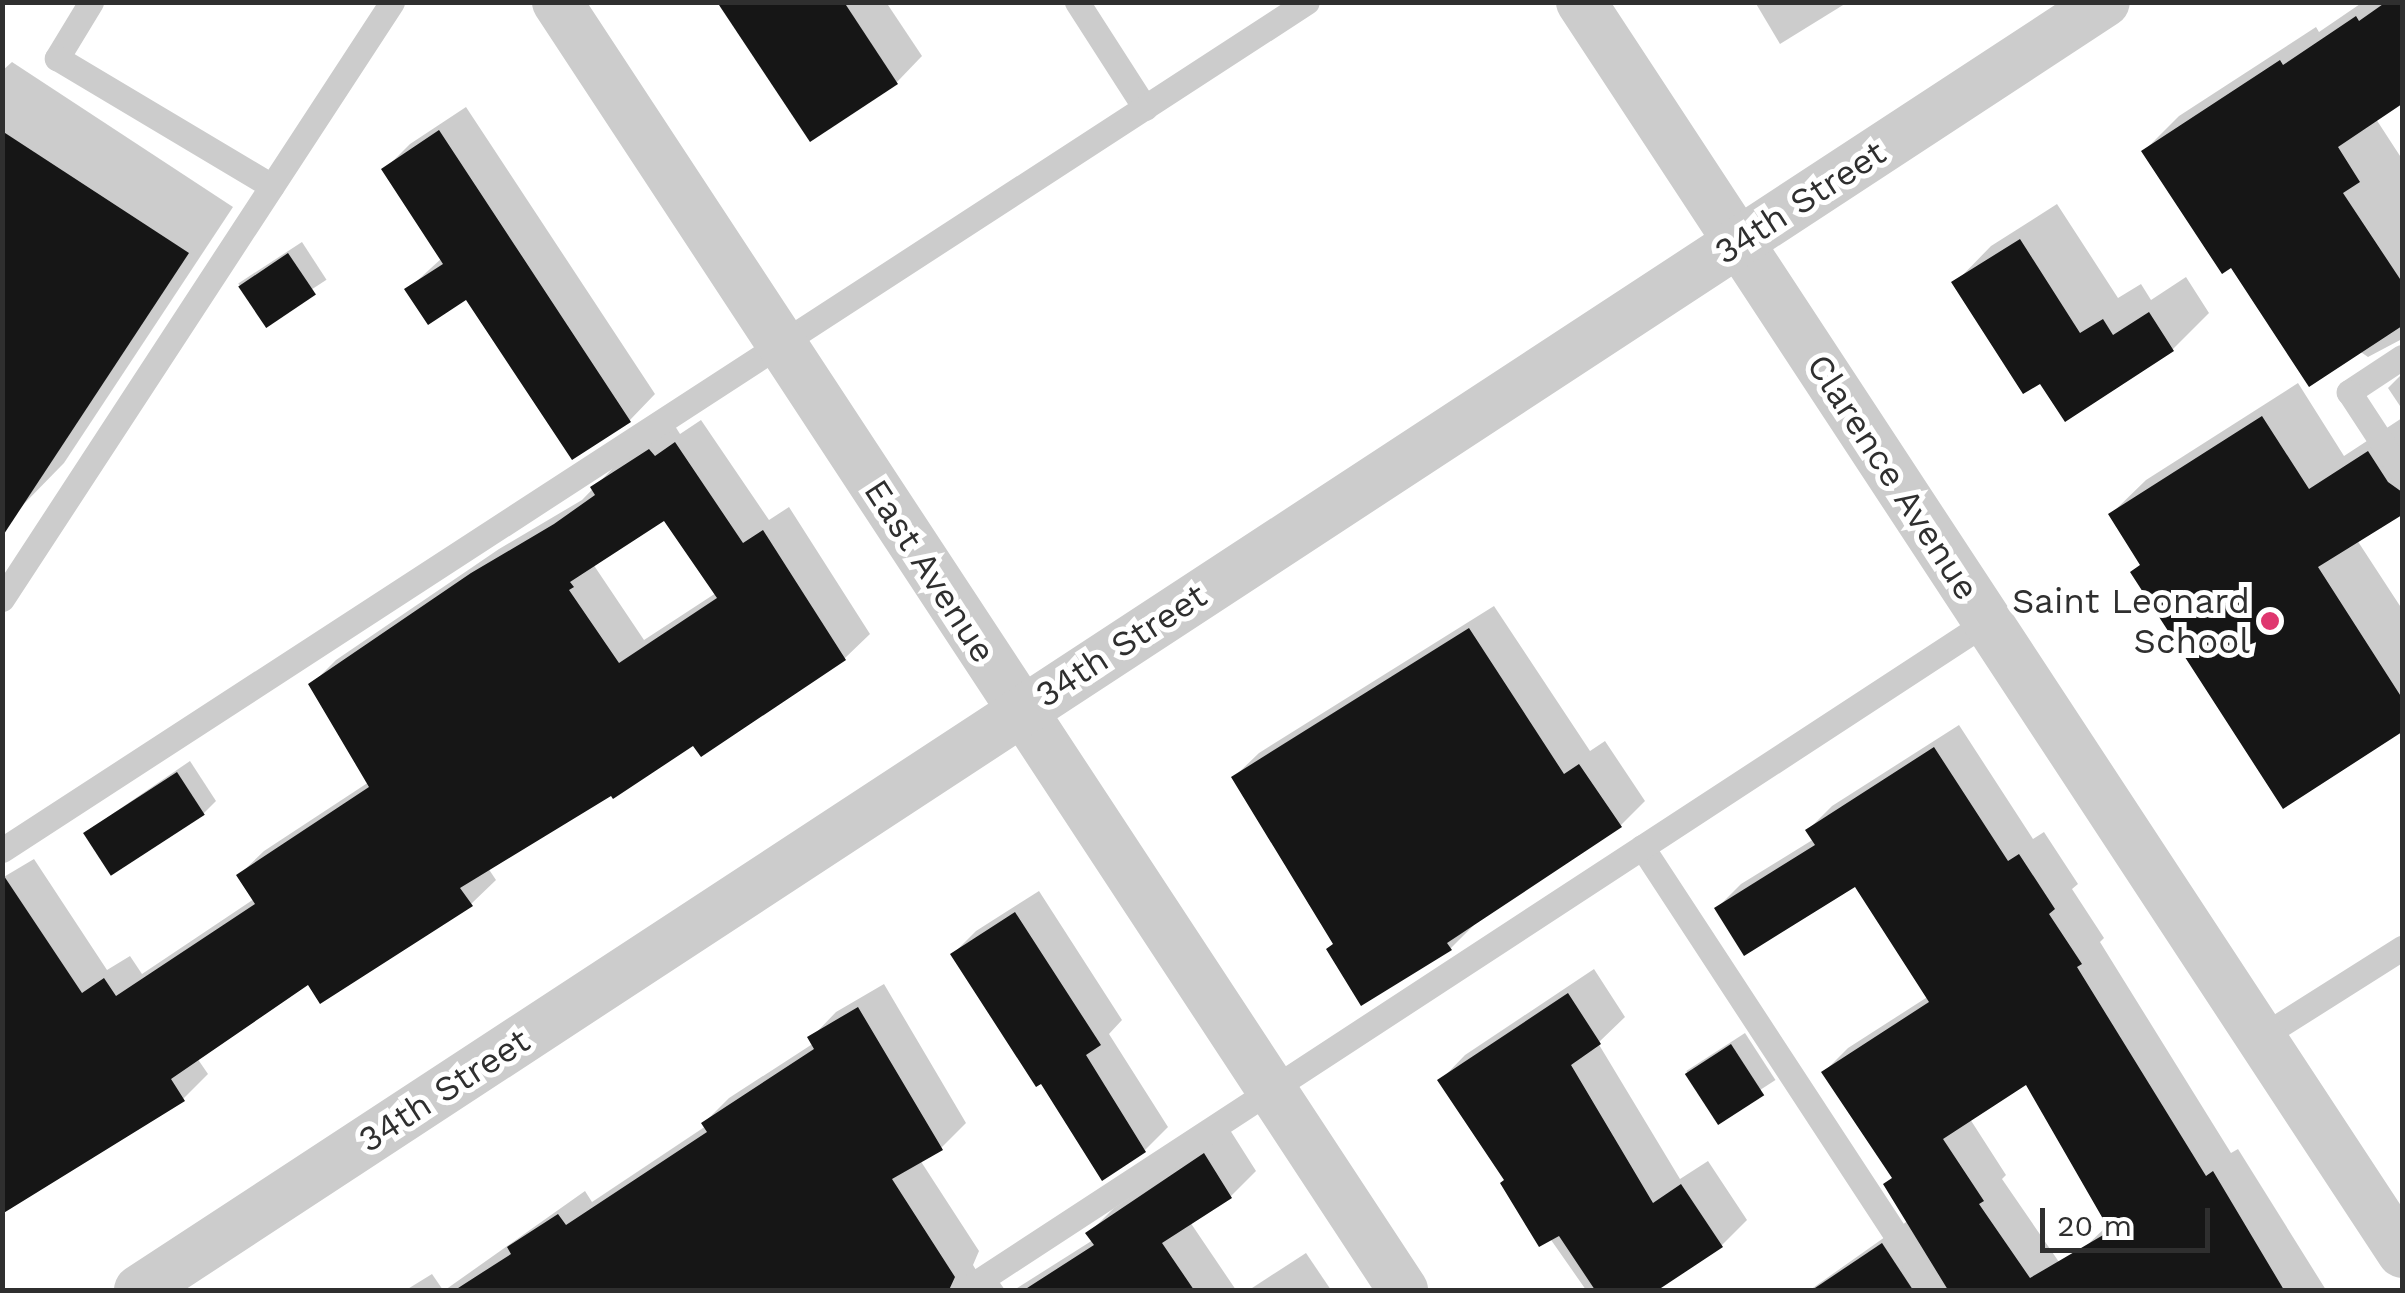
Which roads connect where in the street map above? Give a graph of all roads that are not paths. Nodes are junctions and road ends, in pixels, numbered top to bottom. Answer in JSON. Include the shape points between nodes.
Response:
{"nodes":[{"id":1,"x":90,"y":2,"type":"edge"},
{"id":2,"x":557,"y":2,"type":"edge"},
{"id":3,"x":1077,"y":2,"type":"edge"},
{"id":4,"x":1307,"y":2,"type":"edge"},
{"id":5,"x":1581,"y":2,"type":"edge"},
{"id":6,"x":2106,"y":2,"type":"edge"},
{"id":7,"x":379,"y":9,"type":"edge"},
{"id":8,"x":1145,"y":108,"type":"junction"},
{"id":9,"x":272,"y":186,"type":"junction"},
{"id":10,"x":1738,"y":242,"type":"junction"},
{"id":11,"x":781,"y":344,"type":"junction"},
{"id":12,"x":2402,"y":357,"type":"edge"},
{"id":13,"x":2402,"y":473,"type":"edge"},
{"id":14,"x":2,"y":599,"type":"edge"},
{"id":15,"x":1988,"y":621,"type":"junction"},
{"id":16,"x":1022,"y":710,"type":"junction"},
{"id":17,"x":1642,"y":847,"type":"junction"},
{"id":18,"x":2,"y":850,"type":"edge"},
{"id":19,"x":2402,"y":948,"type":"edge"},
{"id":20,"x":2261,"y":1037,"type":"junction"},
{"id":21,"x":1272,"y":1091,"type":"junction"},
{"id":22,"x":2402,"y":1253,"type":"edge"},
{"id":23,"x":140,"y":1290,"type":"edge"},
{"id":24,"x":964,"y":1290,"type":"edge"},
{"id":25,"x":1403,"y":1290,"type":"edge"},
{"id":26,"x":1932,"y":1290,"type":"edge"}],
"edges":[{"from":1,"to":9,"type":"lane","via":[[57,58]]},
{"from":2,"to":11,"type":"street","name":"East Avenue"},
{"from":3,"to":8,"type":"lane"},
{"from":4,"to":8,"type":"lane"},
{"from":5,"to":10,"type":"street","name":"Clarence Avenue"},
{"from":6,"to":10,"type":"street","name":"34th Street"},
{"from":7,"to":9,"type":"lane"},
{"from":8,"to":11,"type":"lane"},
{"from":9,"to":14,"type":"lane"},
{"from":10,"to":15,"type":"street","name":"Clarence Avenue"},
{"from":10,"to":16,"type":"street","name":"34th Street"},
{"from":11,"to":16,"type":"street","name":"East Avenue"},
{"from":11,"to":18,"type":"lane"},
{"from":12,"to":13,"type":"lane","via":[[2349,392]]},
{"from":15,"to":17,"type":"lane"},
{"from":15,"to":20,"type":"street","name":"Clarence Avenue"},
{"from":16,"to":21,"type":"street","name":"East Avenue"},
{"from":16,"to":23,"type":"street","name":"34th Street"},
{"from":17,"to":21,"type":"lane"},
{"from":17,"to":26,"type":"lane"},
{"from":19,"to":20,"type":"lane"},
{"from":20,"to":22,"type":"street","name":"Clarence Avenue"},
{"from":21,"to":24,"type":"lane"},
{"from":21,"to":25,"type":"street","name":"East Avenue"}]}
